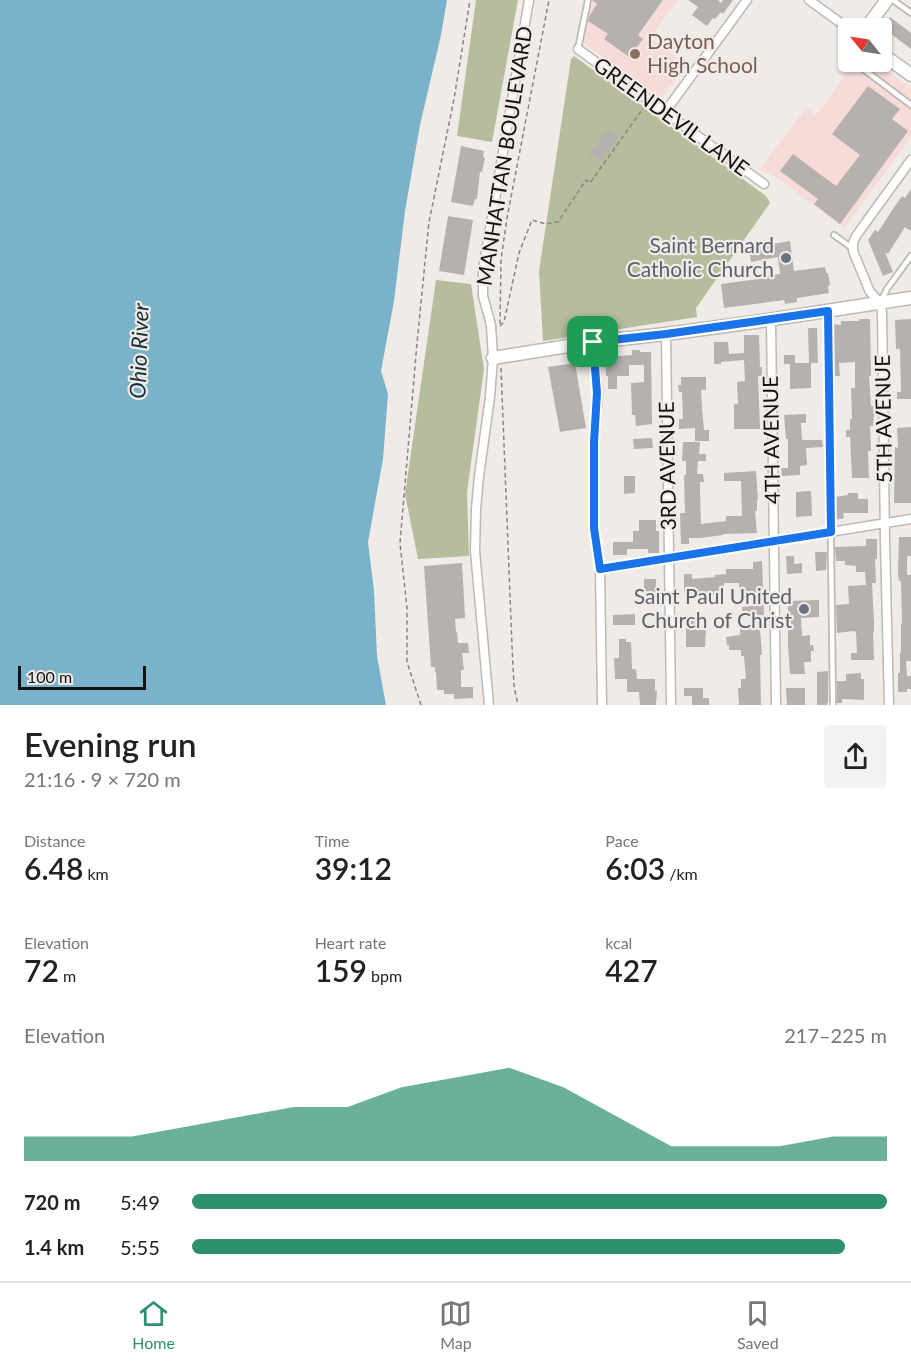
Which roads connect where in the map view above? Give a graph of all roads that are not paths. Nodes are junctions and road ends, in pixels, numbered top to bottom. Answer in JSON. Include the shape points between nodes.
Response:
{"nodes":[{"id":1,"x":529,"y":0,"type":"edge"},
{"id":2,"x":588,"y":0,"type":"edge"},
{"id":3,"x":747,"y":0,"type":"edge"},
{"id":4,"x":887,"y":0,"type":"edge"},
{"id":5,"x":893,"y":0,"type":"edge"},
{"id":6,"x":814,"y":1,"type":"edge"},
{"id":7,"x":911,"y":13,"type":"edge"},
{"id":8,"x":874,"y":18,"type":"edge"},
{"id":9,"x":838,"y":20,"type":"edge"},
{"id":10,"x":579,"y":49,"type":"joint"},
{"id":11,"x":892,"y":61,"type":"edge"},
{"id":12,"x":867,"y":72,"type":"edge"},
{"id":13,"x":911,"y":75,"type":"edge"},
{"id":14,"x":911,"y":105,"type":"edge"},
{"id":15,"x":665,"y":112,"type":"junction"},
{"id":16,"x":911,"y":160,"type":"edge"},
{"id":17,"x":764,"y":184,"type":"dead end"},
{"id":18,"x":834,"y":235,"type":"dead end"},
{"id":19,"x":852,"y":248,"type":"junction"},
{"id":20,"x":911,"y":256,"type":"edge"},
{"id":21,"x":911,"y":298,"type":"edge"},
{"id":22,"x":880,"y":303,"type":"junction"},
{"id":23,"x":828,"y":311,"type":"junction"},
{"id":24,"x":771,"y":320,"type":"junction"},
{"id":25,"x":666,"y":334,"type":"junction"},
{"id":26,"x":593,"y":342,"type":"junction"},
{"id":27,"x":493,"y":358,"type":"junction"},
{"id":28,"x":594,"y":442,"type":"joint"},
{"id":29,"x":911,"y":519,"type":"edge"},
{"id":30,"x":885,"y":523,"type":"junction"},
{"id":31,"x":831,"y":532,"type":"junction"},
{"id":32,"x":773,"y":541,"type":"junction"},
{"id":33,"x":669,"y":558,"type":"junction"},
{"id":34,"x":600,"y":569,"type":"junction"},
{"id":35,"x":489,"y":705,"type":"edge"},
{"id":36,"x":602,"y":705,"type":"edge"},
{"id":37,"x":671,"y":705,"type":"edge"},
{"id":38,"x":776,"y":705,"type":"edge"},
{"id":39,"x":833,"y":705,"type":"edge"},
{"id":40,"x":890,"y":705,"type":"edge"}],
"edges":[{"from":1,"to":27,"type":"street","name":"MANHATTAN BOULEVARD","via":[[483,269],[483,296],[491,326]]},
{"from":2,"to":10,"type":"lane"},
{"from":3,"to":15,"type":"street"},
{"from":4,"to":8,"type":"street"},
{"from":5,"to":7,"type":"lane"},
{"from":6,"to":9,"type":"street"},
{"from":10,"to":15,"type":"street","name":"GREENDEVIL LANE"},
{"from":11,"to":13,"type":"street"},
{"from":12,"to":14,"type":"lane"},
{"from":15,"to":17,"type":"street","name":"GREENDEVIL LANE"},
{"from":16,"to":19,"type":"street","via":[[856,236]]},
{"from":18,"to":19,"type":"lane"},
{"from":19,"to":22,"type":"street","name":"5TH AVENUE","via":[[870,292]]},
{"from":20,"to":22,"type":"lane"},
{"from":21,"to":22,"type":"street"},
{"from":22,"to":23,"type":"street"},
{"from":22,"to":30,"type":"street","name":"5TH AVENUE"},
{"from":23,"to":24,"type":"street"},
{"from":23,"to":31,"type":"lane"},
{"from":24,"to":25,"type":"street"},
{"from":24,"to":32,"type":"street","name":"4TH AVENUE"},
{"from":25,"to":26,"type":"street"},
{"from":25,"to":33,"type":"street","name":"3RD AVENUE"},
{"from":26,"to":27,"type":"street"},
{"from":26,"to":28,"type":"street","via":[[597,393]]},
{"from":27,"to":35,"type":"street","name":"MANHATTAN BOULEVARD","via":[[475,551]]},
{"from":28,"to":34,"type":"lane","via":[[594,528]]},
{"from":29,"to":30,"type":"street"},
{"from":30,"to":31,"type":"street"},
{"from":30,"to":40,"type":"street","name":"5TH AVENUE"},
{"from":31,"to":32,"type":"street"},
{"from":31,"to":39,"type":"lane"},
{"from":32,"to":33,"type":"street"},
{"from":32,"to":38,"type":"street","name":"4TH AVENUE"},
{"from":33,"to":34,"type":"street"},
{"from":33,"to":37,"type":"street","name":"3RD AVENUE"},
{"from":34,"to":36,"type":"street"}]}
